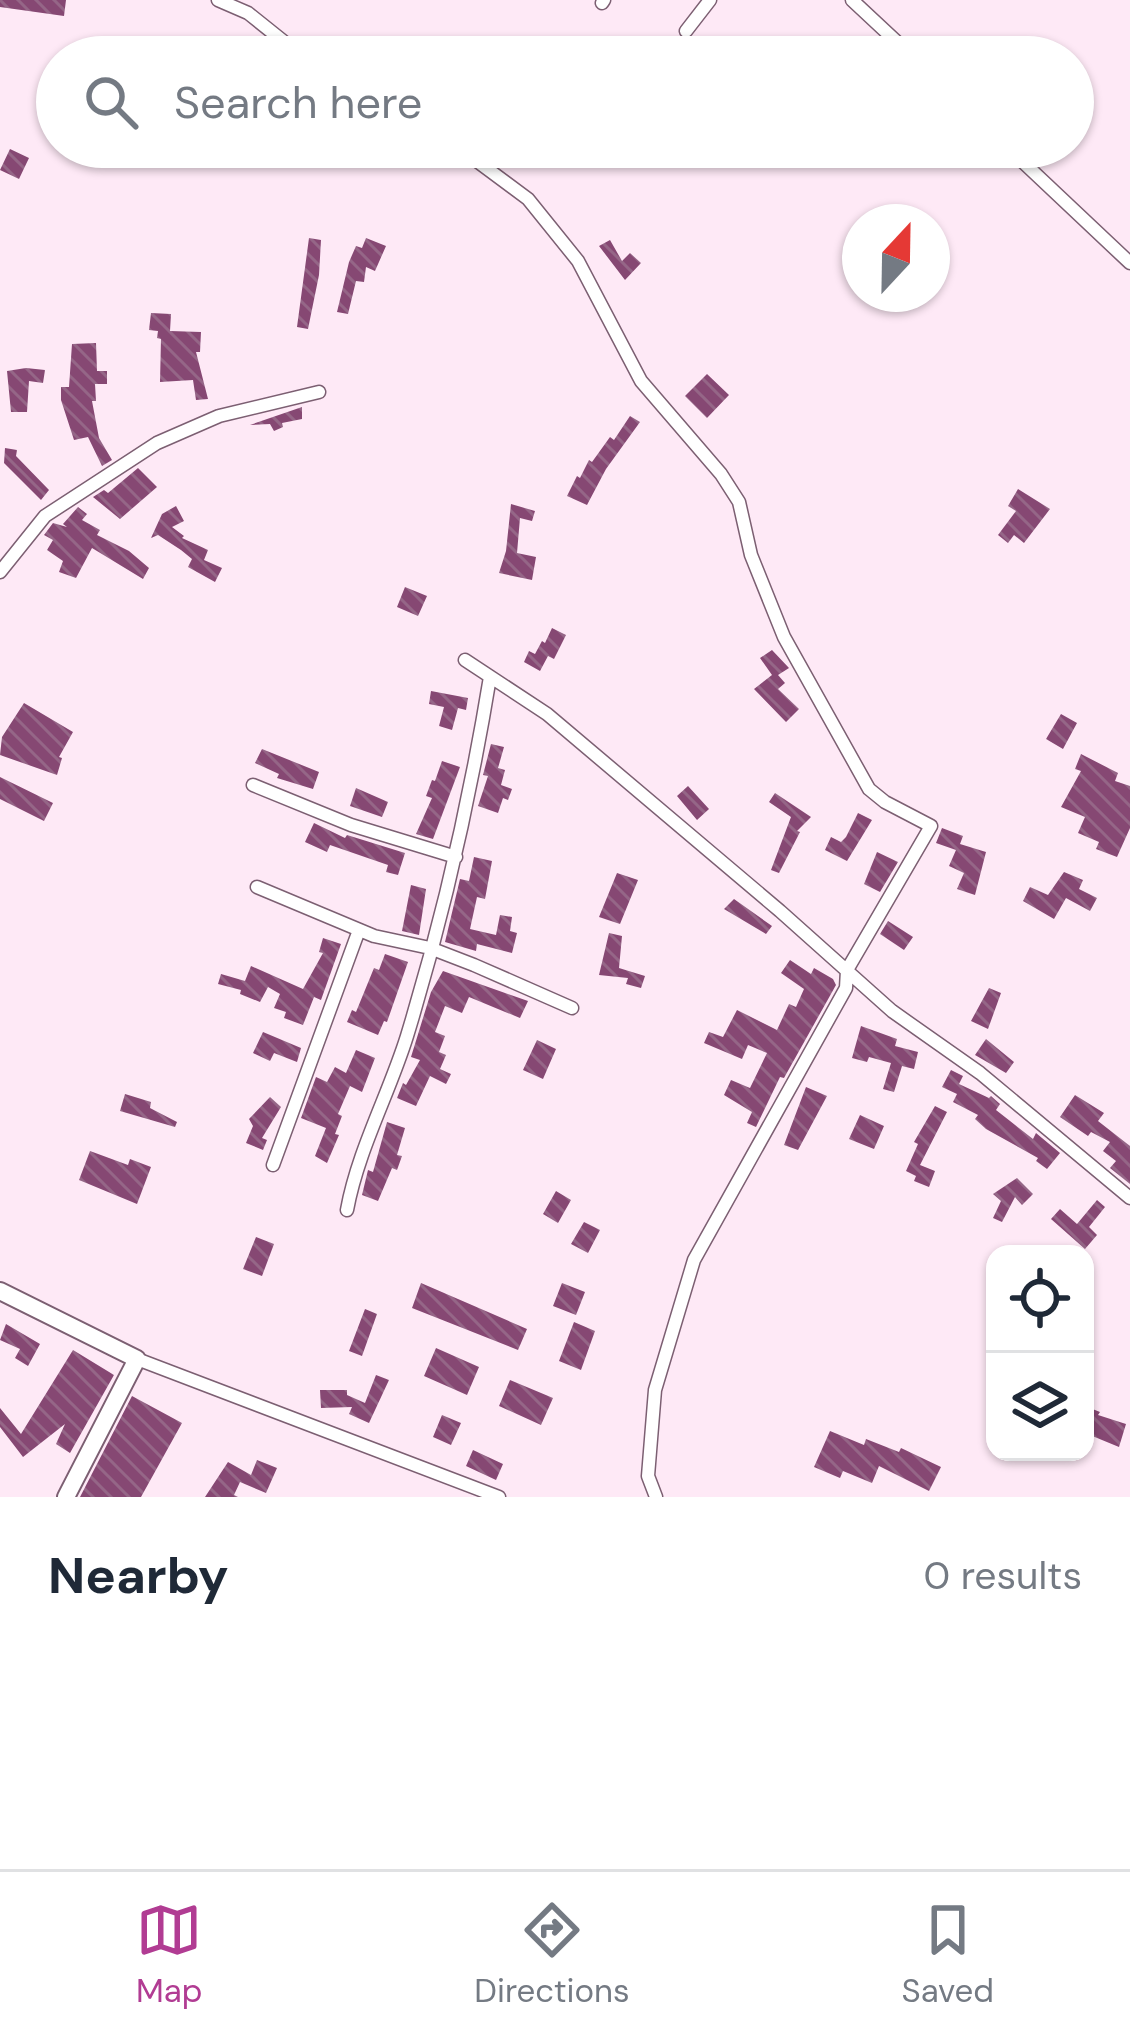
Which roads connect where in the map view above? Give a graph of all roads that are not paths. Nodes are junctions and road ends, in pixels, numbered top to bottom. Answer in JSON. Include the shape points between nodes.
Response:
{"nodes":[{"id":1,"x":218,"y":0,"type":"edge"},
{"id":2,"x":710,"y":0,"type":"edge"},
{"id":3,"x":852,"y":0,"type":"edge"},
{"id":4,"x":686,"y":31,"type":"dead end"},
{"id":5,"x":277,"y":36,"type":"edge"},
{"id":6,"x":891,"y":36,"type":"edge"},
{"id":7,"x":490,"y":168,"type":"edge"},
{"id":8,"x":1029,"y":168,"type":"edge"},
{"id":9,"x":1130,"y":263,"type":"edge"},
{"id":10,"x":319,"y":392,"type":"dead end"},
{"id":11,"x":0,"y":572,"type":"edge"},
{"id":12,"x":465,"y":660,"type":"dead end"},
{"id":13,"x":490,"y":677,"type":"junction"},
{"id":14,"x":253,"y":785,"type":"dead end"},
{"id":15,"x":456,"y":857,"type":"junction"},
{"id":16,"x":257,"y":887,"type":"dead end"},
{"id":17,"x":359,"y":930,"type":"junction"},
{"id":18,"x":430,"y":948,"type":"junction"},
{"id":19,"x":847,"y":970,"type":"junction"},
{"id":20,"x":572,"y":1008,"type":"dead end"},
{"id":21,"x":273,"y":1165,"type":"dead end"},
{"id":22,"x":1130,"y":1198,"type":"edge"},
{"id":23,"x":346,"y":1210,"type":"dead end"},
{"id":24,"x":0,"y":1291,"type":"edge"},
{"id":25,"x":137,"y":1358,"type":"junction"},
{"id":26,"x":67,"y":1497,"type":"edge"},
{"id":27,"x":499,"y":1497,"type":"edge"},
{"id":28,"x":656,"y":1497,"type":"edge"}],
"edges":[{"from":1,"to":5,"type":"street"},
{"from":2,"to":4,"type":"street"},
{"from":3,"to":6,"type":"street"},
{"from":7,"to":19,"type":"street","via":[[578,261],[641,381],[739,502],[784,637],[869,789],[932,826]]},
{"from":8,"to":9,"type":"street"},
{"from":10,"to":11,"type":"street","via":[[220,416],[158,442],[45,516]]},
{"from":12,"to":13,"type":"street"},
{"from":13,"to":15,"type":"street"},
{"from":13,"to":19,"type":"street","via":[[547,714]]},
{"from":14,"to":15,"type":"street"},
{"from":15,"to":18,"type":"street"},
{"from":16,"to":17,"type":"street"},
{"from":17,"to":18,"type":"street"},
{"from":17,"to":21,"type":"street"},
{"from":18,"to":20,"type":"street"},
{"from":18,"to":23,"type":"street"},
{"from":19,"to":22,"type":"street"},
{"from":19,"to":28,"type":"street","via":[[845,988],[694,1260],[655,1390],[648,1475]]},
{"from":24,"to":25,"type":"street"},
{"from":25,"to":26,"type":"street"},
{"from":25,"to":27,"type":"street"}]}
